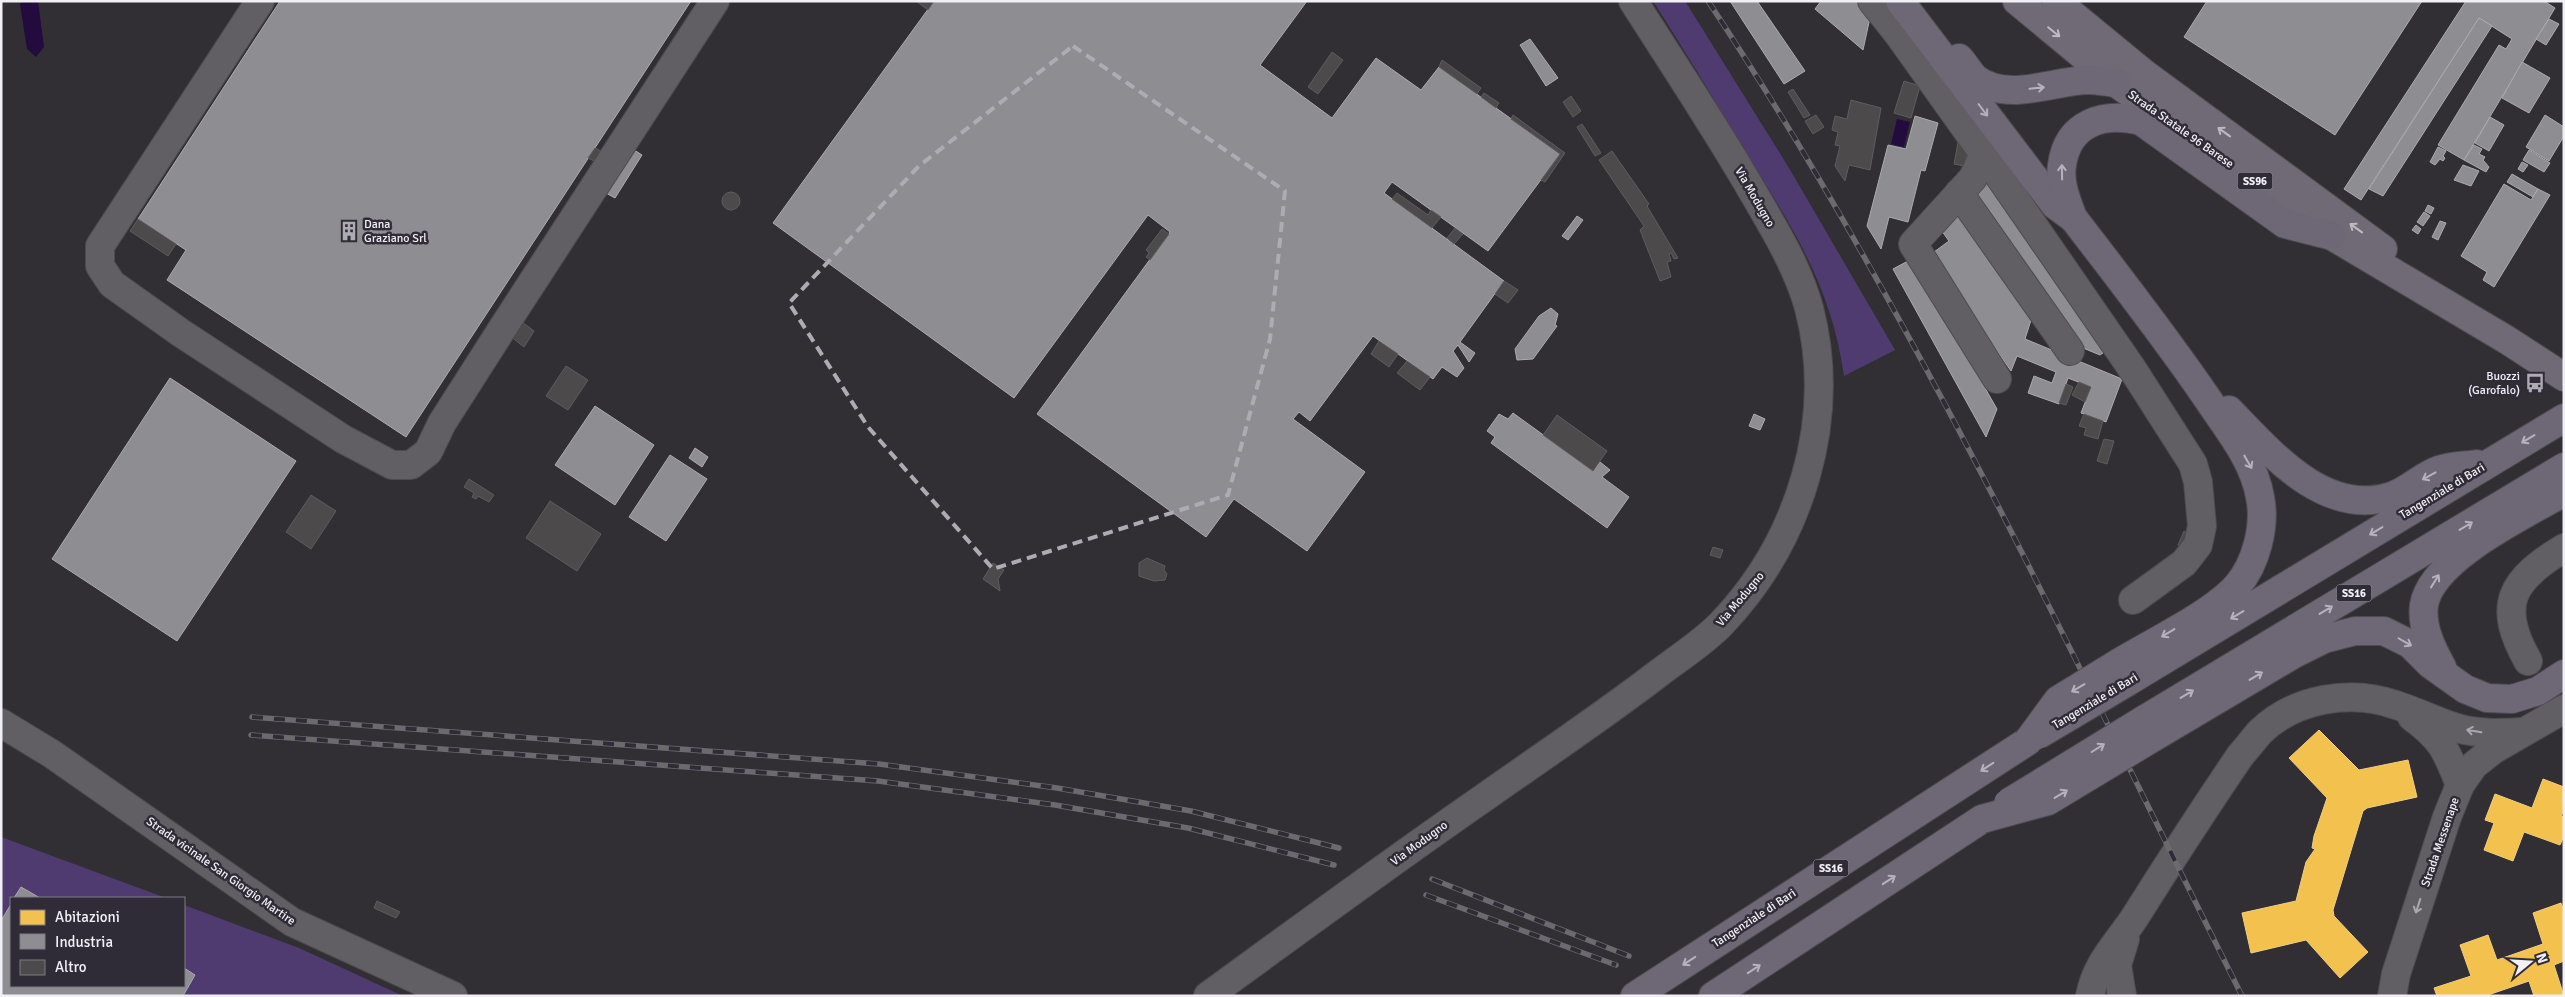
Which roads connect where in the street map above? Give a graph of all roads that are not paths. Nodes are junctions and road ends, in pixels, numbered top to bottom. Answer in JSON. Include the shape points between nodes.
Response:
{"nodes":[{"id":1,"x":260,"y":1,"type":"edge"},
{"id":2,"x":715,"y":1,"type":"edge"},
{"id":3,"x":1633,"y":1,"type":"edge"},
{"id":4,"x":1872,"y":1,"type":"edge"},
{"id":5,"x":2017,"y":1,"type":"edge"},
{"id":6,"x":2056,"y":1,"type":"edge"},
{"id":7,"x":1905,"y":9,"type":"edge"},
{"id":8,"x":2116,"y":83,"type":"junction"},
{"id":9,"x":1984,"y":154,"type":"junction"},
{"id":10,"x":1959,"y":193,"type":"junction"},
{"id":11,"x":2074,"y":219,"type":"junction"},
{"id":12,"x":2332,"y":236,"type":"junction"},
{"id":13,"x":2507,"y":340,"type":"junction"},
{"id":14,"x":2070,"y":351,"type":"dead end"},
{"id":15,"x":2183,"y":363,"type":"junction"},
{"id":16,"x":2564,"y":377,"type":"edge"},
{"id":17,"x":1997,"y":379,"type":"dead end"},
{"id":18,"x":2564,"y":418,"type":"edge"},
{"id":19,"x":2493,"y":461,"type":"junction"},
{"id":20,"x":2564,"y":468,"type":"edge"},
{"id":21,"x":2564,"y":492,"type":"edge"},
{"id":22,"x":2564,"y":548,"type":"edge"},
{"id":23,"x":2133,"y":600,"type":"dead end"},
{"id":24,"x":2528,"y":661,"type":"dead end"},
{"id":25,"x":2124,"y":672,"type":"junction"},
{"id":26,"x":2447,"y":675,"type":"junction"},
{"id":27,"x":2559,"y":698,"type":"edge"},
{"id":28,"x":2395,"y":704,"type":"junction"},
{"id":29,"x":1,"y":723,"type":"edge"},
{"id":30,"x":2150,"y":728,"type":"junction"},
{"id":31,"x":2522,"y":732,"type":"junction"},
{"id":32,"x":2460,"y":785,"type":"junction"},
{"id":33,"x":2132,"y":921,"type":"junction"},
{"id":34,"x":453,"y":996,"type":"edge"},
{"id":35,"x":1208,"y":996,"type":"edge"},
{"id":36,"x":1635,"y":996,"type":"edge"},
{"id":37,"x":1713,"y":996,"type":"edge"},
{"id":38,"x":2090,"y":996,"type":"edge"},
{"id":39,"x":2122,"y":996,"type":"edge"},
{"id":40,"x":2392,"y":996,"type":"edge"}],
"edges":[{"from":1,"to":2,"type":"street","via":[[100,246],[100,266],[112,284],[181,333],[344,439],[392,466],[411,465],[428,452],[442,423]]},
{"from":3,"to":35,"type":"street","name":"Via Modugno","via":[[1764,211],[1791,262],[1808,308],[1815,342],[1818,407],[1809,463],[1793,516],[1778,549],[1758,579],[1719,626],[1640,688],[1425,838]]},
{"from":4,"to":9,"type":"street"},
{"from":5,"to":8,"type":"main road","name":"Strada Statale 96 Barese","number":"SS96","one_way":true},
{"from":13,"to":6,"type":"main road","name":"Strada Statale 96 Barese","number":"SS96","one_way":true,"via":[[2145,74]]},
{"from":7,"to":8,"type":"highway","one_way":true,"via":[[1960,59],[1976,79],[1993,86],[2032,89],[2090,80]]},
{"from":7,"to":11,"type":"highway","one_way":true,"via":[[2055,205]]},
{"from":8,"to":12,"type":"main road","name":"Strada Statale 96 Barese","number":"SS96"},
{"from":9,"to":10,"type":"street","via":[[1973,178]]},
{"from":9,"to":23,"type":"street","via":[[2134,370],[2192,464],[2198,482],[2202,526],[2198,545],[2184,563]]},
{"from":10,"to":14,"type":"street"},
{"from":10,"to":17,"type":"street","via":[[1913,244]]},
{"from":11,"to":12,"type":"highway","one_way":true,"via":[[2063,190],[2062,166],[2068,144],[2082,128],[2101,118],[2121,116],[2141,121],[2285,224]]},
{"from":11,"to":15,"type":"highway"},
{"from":12,"to":13,"type":"main road","name":"Strada Statale 96 Barese","number":"SS96"},
{"from":13,"to":16,"type":"main road","name":"Strada Statale 96 Barese","number":"SS96"},
{"from":19,"to":15,"type":"highway","one_way":true,"via":[[2438,470],[2394,496],[2366,502],[2336,497],[2314,486],[2269,450]]},
{"from":15,"to":25,"type":"highway","one_way":true,"via":[[2252,469],[2261,498],[2261,529],[2253,559],[2238,585]]},
{"from":18,"to":19,"type":"highway","name":"Tangenziale di Bari","number":"SS16","one_way":true},
{"from":19,"to":25,"type":"highway","name":"Tangenziale di Bari","number":"SS16","one_way":true},
{"from":30,"to":20,"type":"highway","number":"SS16","one_way":true},
{"from":26,"to":21,"type":"highway","one_way":true,"via":[[2432,649],[2425,626],[2424,606],[2441,571],[2462,553]]},
{"from":22,"to":24,"type":"street","via":[[2547,558],[2522,582],[2511,600],[2510,619],[2515,639]]},
{"from":25,"to":36,"type":"highway","name":"Tangenziale di Bari","number":"SS16","one_way":true,"bridge":true,"via":[[2028,741]]},
{"from":26,"to":27,"type":"highway","via":[[2465,689],[2487,698],[2512,699],[2538,691]]},
{"from":30,"to":26,"type":"highway","one_way":true,"via":[[2324,639],[2355,631],[2384,632],[2410,644]]},
{"from":27,"to":31,"type":"street","name":"Strada Messenape"},
{"from":31,"to":28,"type":"street","one_way":true,"via":[[2481,733],[2462,729]]},
{"from":28,"to":32,"type":"street","via":[[2434,733],[2446,750]]},
{"from":28,"to":33,"type":"street","via":[[2362,697],[2337,697],[2287,713],[2261,731],[2240,756]]},
{"from":29,"to":34,"type":"street","name":"Strada vicinale San Giorgio Martire","via":[[52,754],[292,922]]},
{"from":37,"to":30,"type":"highway","number":"SS16","one_way":true,"bridge":true,"via":[[1982,820]]},
{"from":31,"to":32,"type":"street","name":"Strada Messenape","via":[[2474,765]]},
{"from":32,"to":40,"type":"street","name":"Strada Messenape","one_way":true,"via":[[2396,974]]},
{"from":33,"to":38,"type":"street","via":[[2110,948]]},
{"from":33,"to":39,"type":"street","via":[[2117,965]]}]}
